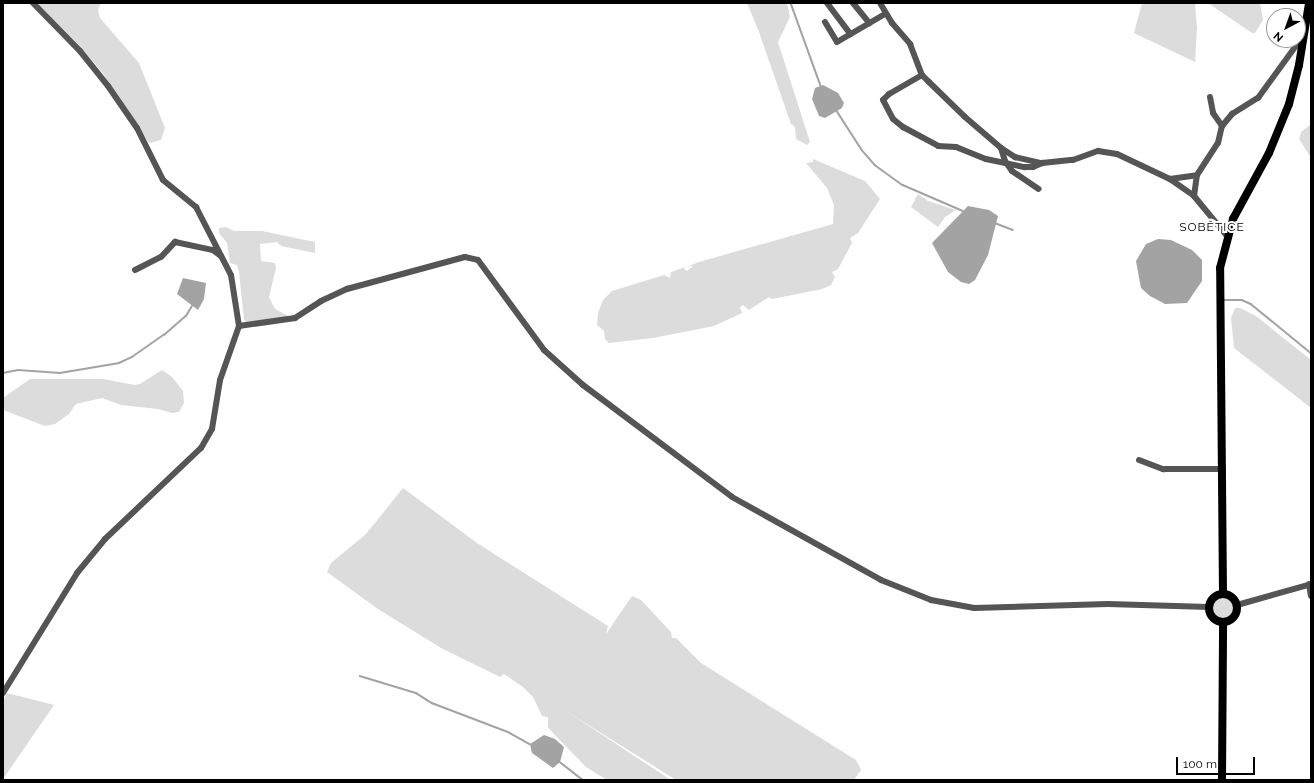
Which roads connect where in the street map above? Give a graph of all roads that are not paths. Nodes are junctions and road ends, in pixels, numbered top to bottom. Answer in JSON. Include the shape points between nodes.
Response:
{"nodes":[{"id":1,"x":33,"y":3,"type":"edge"},
{"id":2,"x":827,"y":3,"type":"edge"},
{"id":3,"x":852,"y":3,"type":"edge"},
{"id":4,"x":880,"y":3,"type":"edge"},
{"id":5,"x":1309,"y":3,"type":"edge"},
{"id":6,"x":885,"y":14,"type":"junction"},
{"id":7,"x":825,"y":22,"type":"dead end"},
{"id":8,"x":869,"y":24,"type":"junction"},
{"id":9,"x":1308,"y":28,"type":"edge"},
{"id":10,"x":850,"y":34,"type":"junction"},
{"id":11,"x":1294,"y":48,"type":"edge"},
{"id":12,"x":1301,"y":48,"type":"edge"},
{"id":13,"x":922,"y":74,"type":"junction"},
{"id":14,"x":1210,"y":98,"type":"dead end"},
{"id":15,"x":1222,"y":126,"type":"junction"},
{"id":16,"x":1001,"y":148,"type":"junction"},
{"id":17,"x":1004,"y":161,"type":"junction"},
{"id":18,"x":1042,"y":163,"type":"junction"},
{"id":19,"x":1198,"y":175,"type":"junction"},
{"id":20,"x":1170,"y":179,"type":"junction"},
{"id":21,"x":1040,"y":189,"type":"dead end"},
{"id":22,"x":1194,"y":196,"type":"junction"},
{"id":23,"x":1227,"y":236,"type":"junction"},
{"id":24,"x":222,"y":257,"type":"junction"},
{"id":25,"x":135,"y":270,"type":"dead end"},
{"id":26,"x":239,"y":326,"type":"junction"},
{"id":27,"x":1138,"y":460,"type":"dead end"},
{"id":28,"x":1224,"y":470,"type":"junction"},
{"id":29,"x":1310,"y":584,"type":"edge"},
{"id":30,"x":1223,"y":594,"type":"junction"},
{"id":31,"x":1311,"y":596,"type":"edge"},
{"id":32,"x":1237,"y":605,"type":"junction"},
{"id":33,"x":1209,"y":607,"type":"junction"},
{"id":34,"x":1223,"y":622,"type":"junction"},
{"id":35,"x":3,"y":693,"type":"edge"},
{"id":36,"x":1222,"y":780,"type":"edge"}],
"edges":[{"from":1,"to":24,"type":"street","via":[[80,51],[108,86],[137,128],[156,170],[180,196],[196,207]]},
{"from":2,"to":10,"type":"street"},
{"from":3,"to":8,"type":"street"},
{"from":4,"to":6,"type":"street"},
{"from":5,"to":9,"type":"main road"},
{"from":6,"to":8,"type":"street"},
{"from":6,"to":13,"type":"street","via":[[910,44]]},
{"from":7,"to":10,"type":"street","via":[[837,42]]},
{"from":8,"to":10,"type":"street"},
{"from":11,"to":15,"type":"street","via":[[1258,98],[1232,114]]},
{"from":12,"to":23,"type":"main road","via":[[1296,79],[1285,115],[1242,200]]},
{"from":13,"to":16,"type":"street","via":[[947,101]]},
{"from":13,"to":17,"type":"street","via":[[883,100],[893,119],[938,146],[956,147],[986,159]]},
{"from":14,"to":15,"type":"street","via":[[1213,113]]},
{"from":15,"to":19,"type":"street","via":[[1218,143]]},
{"from":16,"to":17,"type":"street"},
{"from":16,"to":18,"type":"street","via":[[1015,157]]},
{"from":17,"to":18,"type":"street","via":[[1025,167]]},
{"from":17,"to":21,"type":"street","via":[[1021,178]]},
{"from":18,"to":20,"type":"street","via":[[1065,162],[1090,153],[1108,152],[1130,159]]},
{"from":19,"to":20,"type":"street"},
{"from":19,"to":22,"type":"street"},
{"from":20,"to":22,"type":"street"},
{"from":22,"to":23,"type":"street"},
{"from":23,"to":28,"type":"main road","via":[[1219,288]]},
{"from":24,"to":25,"type":"street","via":[[213,250],[175,242],[161,257]]},
{"from":24,"to":26,"type":"street","via":[[235,290]]},
{"from":26,"to":33,"type":"street","via":[[288,320],[347,289],[466,257],[472,258],[485,269],[544,350],[584,385],[732,497],[881,580],[931,600],[974,608],[1108,604]]},
{"from":26,"to":35,"type":"street","via":[[220,380],[212,429],[201,448],[105,539],[77,573]]},
{"from":27,"to":28,"type":"street","via":[[1163,469]]},
{"from":28,"to":30,"type":"main road"},
{"from":29,"to":31,"type":"street"},
{"from":29,"to":32,"type":"street"},
{"from":30,"to":32,"type":"main road","via":[[1231,596]]},
{"from":30,"to":33,"type":"main road","via":[[1215,597]]},
{"from":32,"to":34,"type":"main road","via":[[1234,617]]},
{"from":33,"to":34,"type":"main road","via":[[1214,618]]},
{"from":34,"to":36,"type":"main road"}]}
